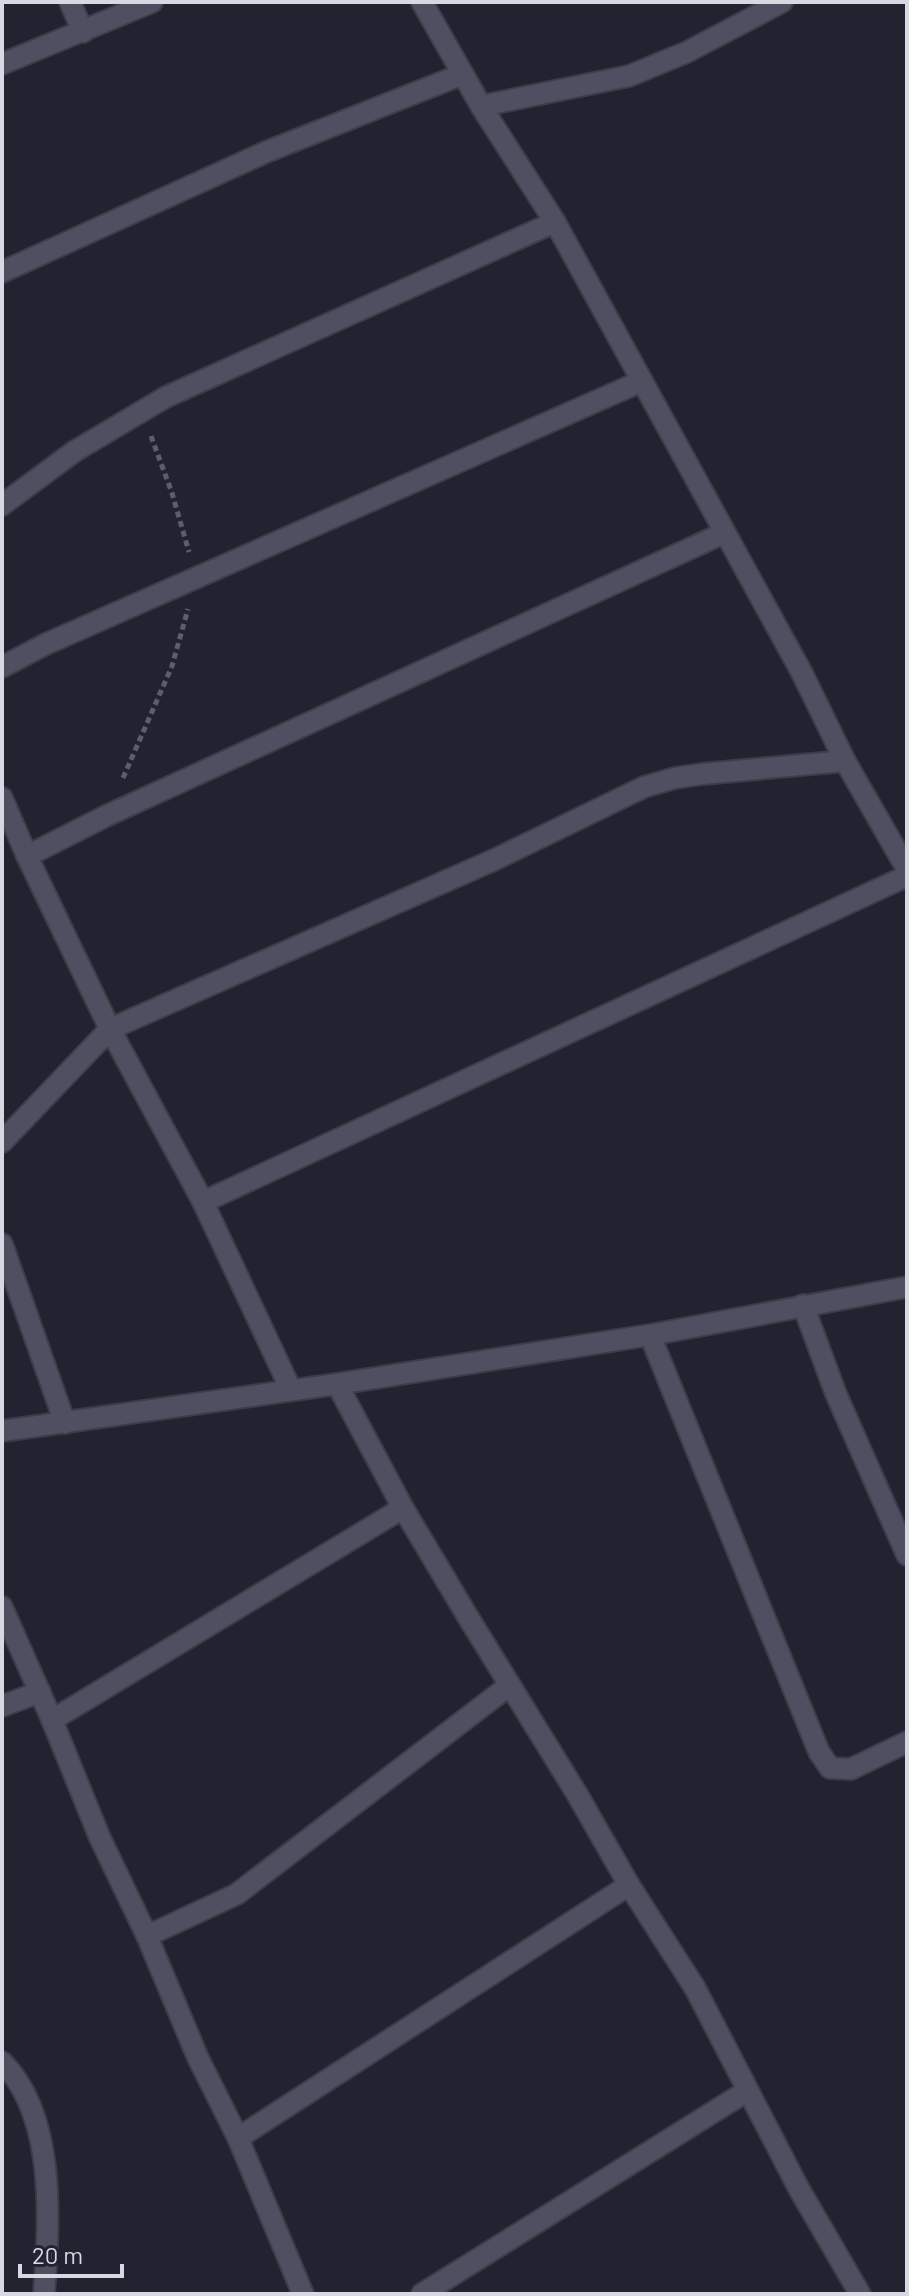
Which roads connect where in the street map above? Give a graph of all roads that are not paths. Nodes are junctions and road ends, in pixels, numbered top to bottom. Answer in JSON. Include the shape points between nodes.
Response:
{"nodes":[{"id":1,"x":70,"y":2,"type":"edge"},
{"id":2,"x":152,"y":2,"type":"edge"},
{"id":3,"x":422,"y":2,"type":"edge"},
{"id":4,"x":782,"y":2,"type":"edge"},
{"id":5,"x":83,"y":32,"type":"junction"},
{"id":6,"x":2,"y":64,"type":"edge"},
{"id":7,"x":463,"y":74,"type":"junction"},
{"id":8,"x":481,"y":106,"type":"junction"},
{"id":9,"x":555,"y":222,"type":"junction"},
{"id":10,"x":2,"y":272,"type":"edge"},
{"id":11,"x":642,"y":381,"type":"junction"},
{"id":12,"x":2,"y":505,"type":"edge"},
{"id":13,"x":724,"y":533,"type":"junction"},
{"id":14,"x":2,"y":667,"type":"edge"},
{"id":15,"x":845,"y":761,"type":"junction"},
{"id":16,"x":2,"y":798,"type":"edge"},
{"id":17,"x":27,"y":856,"type":"junction"},
{"id":18,"x":907,"y":869,"type":"edge"},
{"id":19,"x":907,"y":876,"type":"edge"},
{"id":20,"x":110,"y":1029,"type":"junction"},
{"id":21,"x":2,"y":1142,"type":"edge"},
{"id":22,"x":203,"y":1202,"type":"junction"},
{"id":23,"x":2,"y":1244,"type":"edge"},
{"id":24,"x":907,"y":1287,"type":"edge"},
{"id":25,"x":803,"y":1305,"type":"junction"},
{"id":26,"x":650,"y":1335,"type":"junction"},
{"id":27,"x":337,"y":1384,"type":"junction"},
{"id":28,"x":291,"y":1390,"type":"junction"},
{"id":29,"x":65,"y":1423,"type":"junction"},
{"id":30,"x":2,"y":1431,"type":"edge"},
{"id":31,"x":403,"y":1508,"type":"junction"},
{"id":32,"x":907,"y":1555,"type":"edge"},
{"id":33,"x":2,"y":1607,"type":"edge"},
{"id":34,"x":510,"y":1685,"type":"junction"},
{"id":35,"x":40,"y":1692,"type":"junction"},
{"id":36,"x":2,"y":1706,"type":"edge"},
{"id":37,"x":52,"y":1720,"type":"junction"},
{"id":38,"x":907,"y":1742,"type":"edge"},
{"id":39,"x":629,"y":1885,"type":"junction"},
{"id":40,"x":147,"y":1936,"type":"junction"},
{"id":41,"x":2,"y":2062,"type":"edge"},
{"id":42,"x":747,"y":2091,"type":"junction"},
{"id":43,"x":238,"y":2138,"type":"junction"},
{"id":44,"x":44,"y":2294,"type":"edge"},
{"id":45,"x":303,"y":2294,"type":"edge"},
{"id":46,"x":422,"y":2294,"type":"edge"},
{"id":47,"x":860,"y":2294,"type":"edge"}],
"edges":[{"from":1,"to":5,"type":"street"},
{"from":2,"to":5,"type":"street"},
{"from":3,"to":7,"type":"street"},
{"from":4,"to":8,"type":"street","via":[[629,76]]},
{"from":5,"to":6,"type":"street"},
{"from":7,"to":8,"type":"street"},
{"from":7,"to":10,"type":"street","via":[[266,152]]},
{"from":8,"to":9,"type":"street"},
{"from":9,"to":11,"type":"street"},
{"from":9,"to":12,"type":"street","via":[[166,397],[75,451]]},
{"from":11,"to":13,"type":"street"},
{"from":11,"to":14,"type":"street"},
{"from":13,"to":15,"type":"street"},
{"from":13,"to":17,"type":"street"},
{"from":15,"to":18,"type":"street"},
{"from":15,"to":20,"type":"street","via":[[702,774],[644,787],[496,859]]},
{"from":16,"to":17,"type":"street"},
{"from":17,"to":20,"type":"street"},
{"from":19,"to":22,"type":"street"},
{"from":20,"to":21,"type":"street"},
{"from":20,"to":22,"type":"street"},
{"from":22,"to":28,"type":"street"},
{"from":23,"to":29,"type":"street"},
{"from":24,"to":25,"type":"street"},
{"from":25,"to":26,"type":"street"},
{"from":25,"to":32,"type":"street"},
{"from":26,"to":27,"type":"street"},
{"from":26,"to":38,"type":"street","via":[[819,1752],[830,1768],[851,1769]]},
{"from":27,"to":28,"type":"street"},
{"from":27,"to":31,"type":"street"},
{"from":28,"to":29,"type":"street"},
{"from":29,"to":30,"type":"street"},
{"from":31,"to":34,"type":"street"},
{"from":31,"to":37,"type":"street"},
{"from":33,"to":35,"type":"street"},
{"from":34,"to":39,"type":"street"},
{"from":34,"to":40,"type":"street","via":[[237,1894]]},
{"from":35,"to":36,"type":"street"},
{"from":35,"to":37,"type":"street"},
{"from":37,"to":40,"type":"street"},
{"from":39,"to":42,"type":"street","via":[[695,1988]]},
{"from":39,"to":43,"type":"street"},
{"from":40,"to":43,"type":"street"},
{"from":41,"to":44,"type":"street","via":[[27,2098],[39,2128],[48,2234]]},
{"from":42,"to":46,"type":"street"},
{"from":42,"to":47,"type":"street"},
{"from":43,"to":45,"type":"street"}]}
